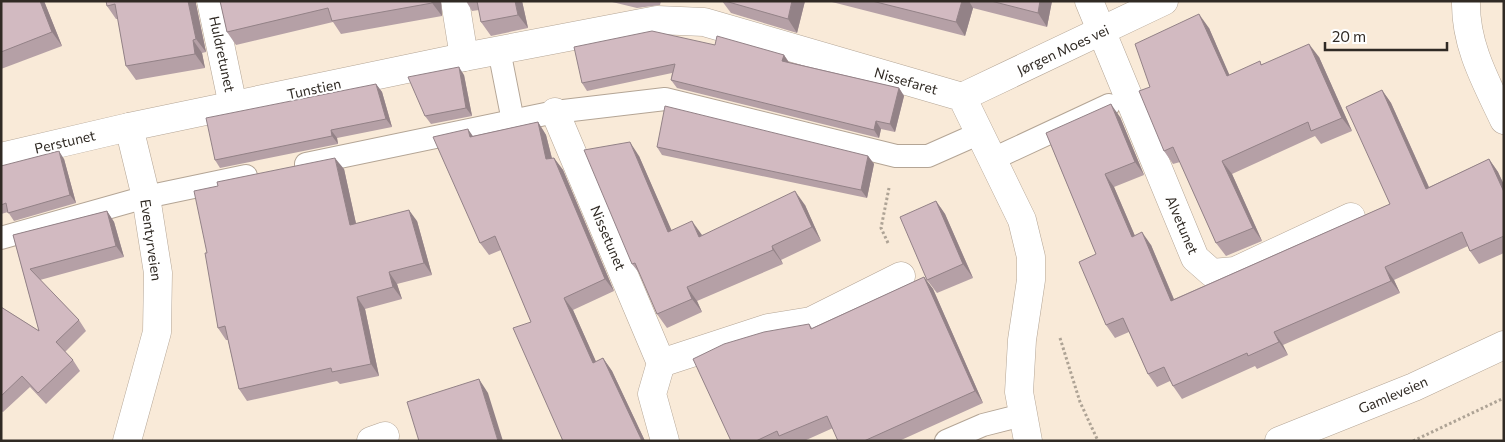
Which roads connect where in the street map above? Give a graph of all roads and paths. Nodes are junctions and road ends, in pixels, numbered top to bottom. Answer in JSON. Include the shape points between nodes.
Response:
{"nodes":[{"id":1,"x":211,"y":1,"type":"edge"},
{"id":2,"x":455,"y":1,"type":"edge"},
{"id":3,"x":1088,"y":1,"type":"edge"},
{"id":4,"x":1164,"y":1,"type":"edge"},
{"id":5,"x":1466,"y":1,"type":"edge"},
{"id":6,"x":706,"y":12,"type":"edge"},
{"id":7,"x":1102,"y":32,"type":"junction"},
{"id":8,"x":499,"y":50,"type":"junction"},
{"id":9,"x":464,"y":57,"type":"junction"},
{"id":10,"x":962,"y":97,"type":"junction"},
{"id":11,"x":1109,"y":105,"type":"edge"},
{"id":12,"x":233,"y":106,"type":"junction"},
{"id":13,"x":555,"y":112,"type":"junction"},
{"id":14,"x":1504,"y":120,"type":"edge"},
{"id":15,"x":513,"y":121,"type":"junction"},
{"id":16,"x":129,"y":127,"type":"junction"},
{"id":17,"x":980,"y":133,"type":"junction"},
{"id":18,"x":896,"y":156,"type":"junction"},
{"id":19,"x":1,"y":157,"type":"edge"},
{"id":20,"x":993,"y":159,"type":"junction"},
{"id":21,"x":146,"y":197,"type":"junction"},
{"id":22,"x":1351,"y":217,"type":"dead end"},
{"id":23,"x":1,"y":238,"type":"edge"},
{"id":24,"x":901,"y":276,"type":"joint"},
{"id":25,"x":1027,"y":305,"type":"junction"},
{"id":26,"x":1504,"y":345,"type":"edge"},
{"id":27,"x":661,"y":363,"type":"junction"},
{"id":28,"x":1504,"y":398,"type":"edge"},
{"id":29,"x":1025,"y":428,"type":"edge"},
{"id":30,"x":1310,"y":435,"type":"edge"},
{"id":31,"x":127,"y":441,"type":"edge"},
{"id":32,"x":665,"y":441,"type":"edge"},
{"id":33,"x":946,"y":441,"type":"edge"},
{"id":34,"x":1098,"y":441,"type":"edge"},
{"id":35,"x":1279,"y":441,"type":"edge"},
{"id":36,"x":1413,"y":441,"type":"edge"}],
"edges":[{"from":1,"to":12,"type":"street","name":"Huldretunet"},
{"from":2,"to":9,"type":"street"},
{"from":3,"to":7,"type":"street","name":"Alvetunet"},
{"from":4,"to":7,"type":"street","name":"Jørgen Moes vei"},
{"from":5,"to":14,"type":"street","via":[[1474,58]]},
{"from":6,"to":8,"type":"street","name":"Nissefaret"},
{"from":6,"to":10,"type":"street","name":"Nissefaret"},
{"from":7,"to":10,"type":"street","name":"Jørgen Moes vei"},
{"from":7,"to":22,"type":"street","name":"Alvetunet","via":[[1195,258],[1212,273],[1235,271]]},
{"from":8,"to":9,"type":"street","name":"Tunstien"},
{"from":8,"to":15,"type":"lane"},
{"from":9,"to":12,"type":"street","name":"Tunstien"},
{"from":10,"to":17,"type":"street"},
{"from":11,"to":20,"type":"lane"},
{"from":12,"to":16,"type":"street","name":"Tunstien"},
{"from":13,"to":15,"type":"lane"},
{"from":13,"to":18,"type":"lane","via":[[665,99]]},
{"from":13,"to":27,"type":"street","name":"Nissetunet"},
{"from":15,"to":21,"type":"lane"},
{"from":16,"to":19,"type":"street","name":"Perstunet"},
{"from":16,"to":21,"type":"street","name":"Eventyrveien"},
{"from":17,"to":18,"type":"lane","via":[[928,156]]},
{"from":17,"to":20,"type":"street"},
{"from":18,"to":24,"type":"path","via":[[881,228]]},
{"from":20,"to":25,"type":"street","via":[[1028,238],[1031,280]]},
{"from":21,"to":23,"type":"lane"},
{"from":21,"to":31,"type":"street","name":"Eventyrveien","via":[[158,273],[156,332]]},
{"from":24,"to":27,"type":"street","via":[[811,321],[768,328]]},
{"from":25,"to":29,"type":"street","via":[[1019,392]]},
{"from":25,"to":34,"type":"path","via":[[1045,315],[1055,327],[1080,402]]},
{"from":26,"to":30,"type":"street","name":"Gamleveien"},
{"from":27,"to":32,"type":"street","via":[[652,394]]},
{"from":28,"to":36,"type":"path"},
{"from":29,"to":33,"type":"lane","via":[[983,425]]},
{"from":30,"to":35,"type":"street","name":"Gamleveien"}]}
